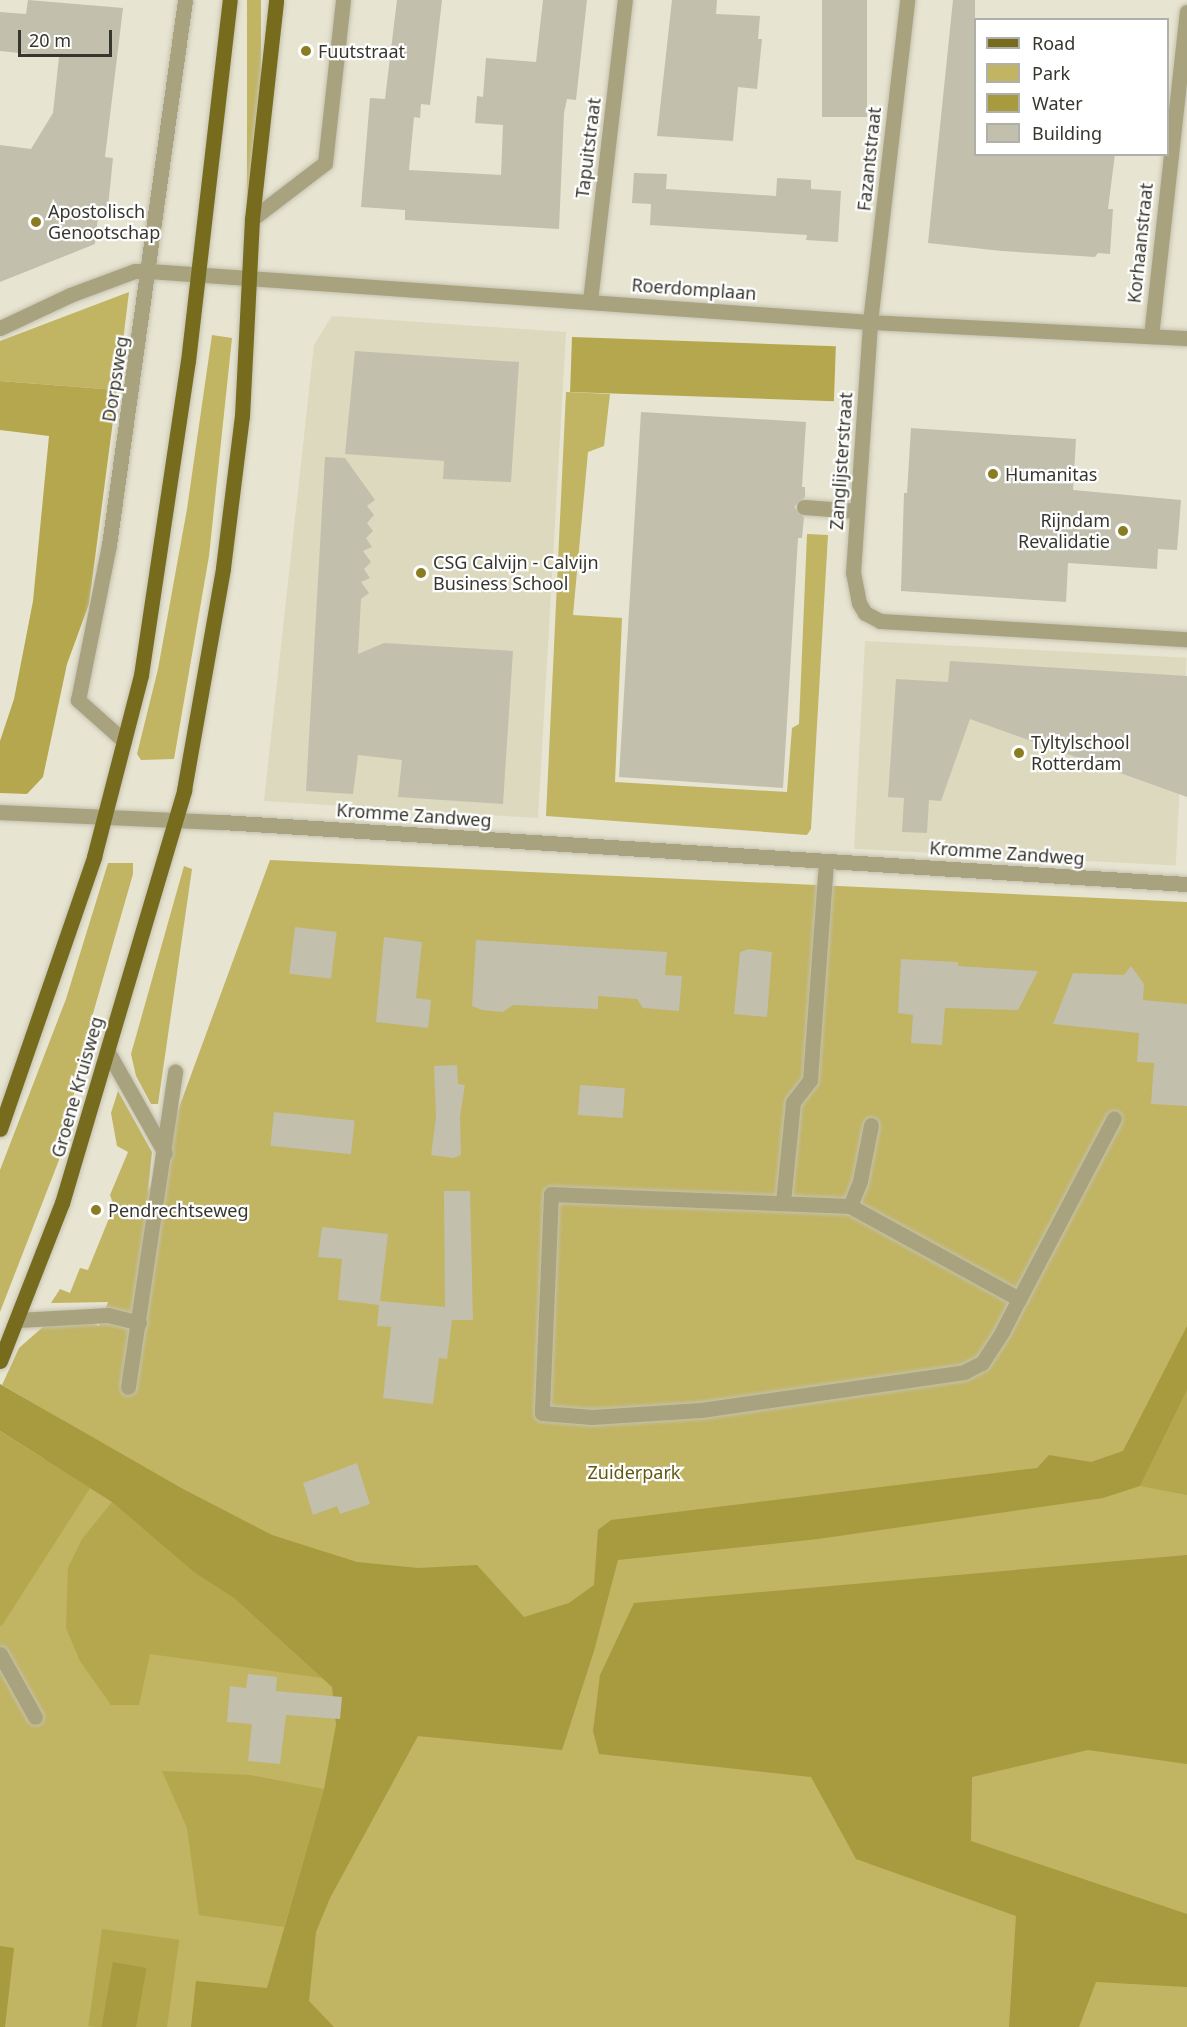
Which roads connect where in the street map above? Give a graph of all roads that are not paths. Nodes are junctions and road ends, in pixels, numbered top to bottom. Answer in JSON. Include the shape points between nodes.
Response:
{"nodes":[{"id":1,"x":185,"y":0,"type":"edge"},
{"id":2,"x":230,"y":0,"type":"edge"},
{"id":3,"x":276,"y":0,"type":"edge"},
{"id":4,"x":343,"y":0,"type":"edge"},
{"id":5,"x":625,"y":0,"type":"edge"},
{"id":6,"x":907,"y":0,"type":"edge"},
{"id":7,"x":1187,"y":12,"type":"edge"},
{"id":8,"x":252,"y":219,"type":"junction"},
{"id":9,"x":149,"y":271,"type":"junction"},
{"id":10,"x":198,"y":273,"type":"junction"},
{"id":11,"x":250,"y":277,"type":"junction"},
{"id":12,"x":590,"y":301,"type":"junction"},
{"id":13,"x":870,"y":322,"type":"junction"},
{"id":14,"x":0,"y":327,"type":"edge"},
{"id":15,"x":1150,"y":336,"type":"junction"},
{"id":16,"x":1187,"y":338,"type":"edge"},
{"id":17,"x":804,"y":507,"type":"dead end"},
{"id":18,"x":857,"y":511,"type":"junction"},
{"id":19,"x":1187,"y":639,"type":"edge"},
{"id":20,"x":124,"y":741,"type":"junction"},
{"id":21,"x":0,"y":812,"type":"edge"},
{"id":22,"x":104,"y":817,"type":"junction"},
{"id":23,"x":177,"y":820,"type":"junction"},
{"id":24,"x":825,"y":862,"type":"junction"},
{"id":25,"x":1187,"y":884,"type":"edge"},
{"id":26,"x":108,"y":1052,"type":"junction"},
{"id":27,"x":175,"y":1071,"type":"dead end"},
{"id":28,"x":1114,"y":1118,"type":"dead end"},
{"id":29,"x":871,"y":1125,"type":"dead end"},
{"id":30,"x":0,"y":1129,"type":"edge"},
{"id":31,"x":165,"y":1153,"type":"junction"},
{"id":32,"x":783,"y":1202,"type":"junction"},
{"id":33,"x":850,"y":1206,"type":"junction"},
{"id":34,"x":1019,"y":1299,"type":"junction"},
{"id":35,"x":18,"y":1320,"type":"junction"},
{"id":36,"x":139,"y":1323,"type":"junction"},
{"id":37,"x":0,"y":1360,"type":"edge"},
{"id":38,"x":128,"y":1387,"type":"dead end"},
{"id":39,"x":0,"y":1654,"type":"edge"},
{"id":40,"x":35,"y":1717,"type":"dead end"}],
"edges":[{"from":1,"to":9,"type":"street","name":"Dorpsweg"},
{"from":2,"to":10,"type":"main road"},
{"from":3,"to":8,"type":"main road"},
{"from":4,"to":8,"type":"street","via":[[325,163]]},
{"from":5,"to":12,"type":"street","name":"Tapuitstraat"},
{"from":6,"to":13,"type":"street","name":"Fazantstraat"},
{"from":7,"to":15,"type":"street","name":"Korhaanstraat"},
{"from":8,"to":11,"type":"main road"},
{"from":9,"to":10,"type":"street","name":"Roerdomplaan"},
{"from":9,"to":14,"type":"street","name":"Roerdomplaan","via":[[135,271],[92,287]]},
{"from":9,"to":20,"type":"street","name":"Dorpsweg","via":[[109,546],[78,700]]},
{"from":10,"to":11,"type":"street","name":"Roerdomplaan"},
{"from":10,"to":20,"type":"main road","via":[[148,640]]},
{"from":11,"to":12,"type":"street","name":"Roerdomplaan"},
{"from":11,"to":23,"type":"main road","via":[[242,416],[223,568]]},
{"from":12,"to":13,"type":"street","name":"Roerdomplaan"},
{"from":13,"to":15,"type":"street","name":"Roerdomplaan"},
{"from":13,"to":18,"type":"street","name":"Zanglijsterstraat"},
{"from":15,"to":16,"type":"street","name":"Roerdomplaan"},
{"from":17,"to":18,"type":"street"},
{"from":18,"to":19,"type":"street","name":"Zanglijsterstraat","via":[[853,573],[859,603],[865,614],[880,621]]},
{"from":20,"to":22,"type":"main road"},
{"from":21,"to":22,"type":"street","name":"Kromme Zandweg"},
{"from":22,"to":23,"type":"street","name":"Kromme Zandweg"},
{"from":22,"to":30,"type":"main road","via":[[45,1005]]},
{"from":23,"to":24,"type":"street","name":"Kromme Zandweg"},
{"from":23,"to":26,"type":"main road","name":"Groene Kruisweg","via":[[161,861]]},
{"from":24,"to":25,"type":"street","name":"Kromme Zandweg"},
{"from":24,"to":32,"type":"street","via":[[810,1080],[793,1102]]},
{"from":26,"to":31,"type":"street"},
{"from":26,"to":35,"type":"main road","name":"Groene Kruisweg","via":[[62,1203]]},
{"from":27,"to":31,"type":"street"},
{"from":28,"to":34,"type":"street"},
{"from":29,"to":33,"type":"street","via":[[860,1181]]},
{"from":31,"to":36,"type":"street"},
{"from":32,"to":33,"type":"street"},
{"from":32,"to":34,"type":"street","via":[[551,1194],[546,1241],[542,1413],[592,1417],[701,1410],[964,1372],[982,1364]]},
{"from":33,"to":34,"type":"street"},
{"from":35,"to":36,"type":"street","via":[[108,1314]]},
{"from":35,"to":37,"type":"main road","name":"Groene Kruisweg"},
{"from":36,"to":38,"type":"street"},
{"from":39,"to":40,"type":"street"}]}
